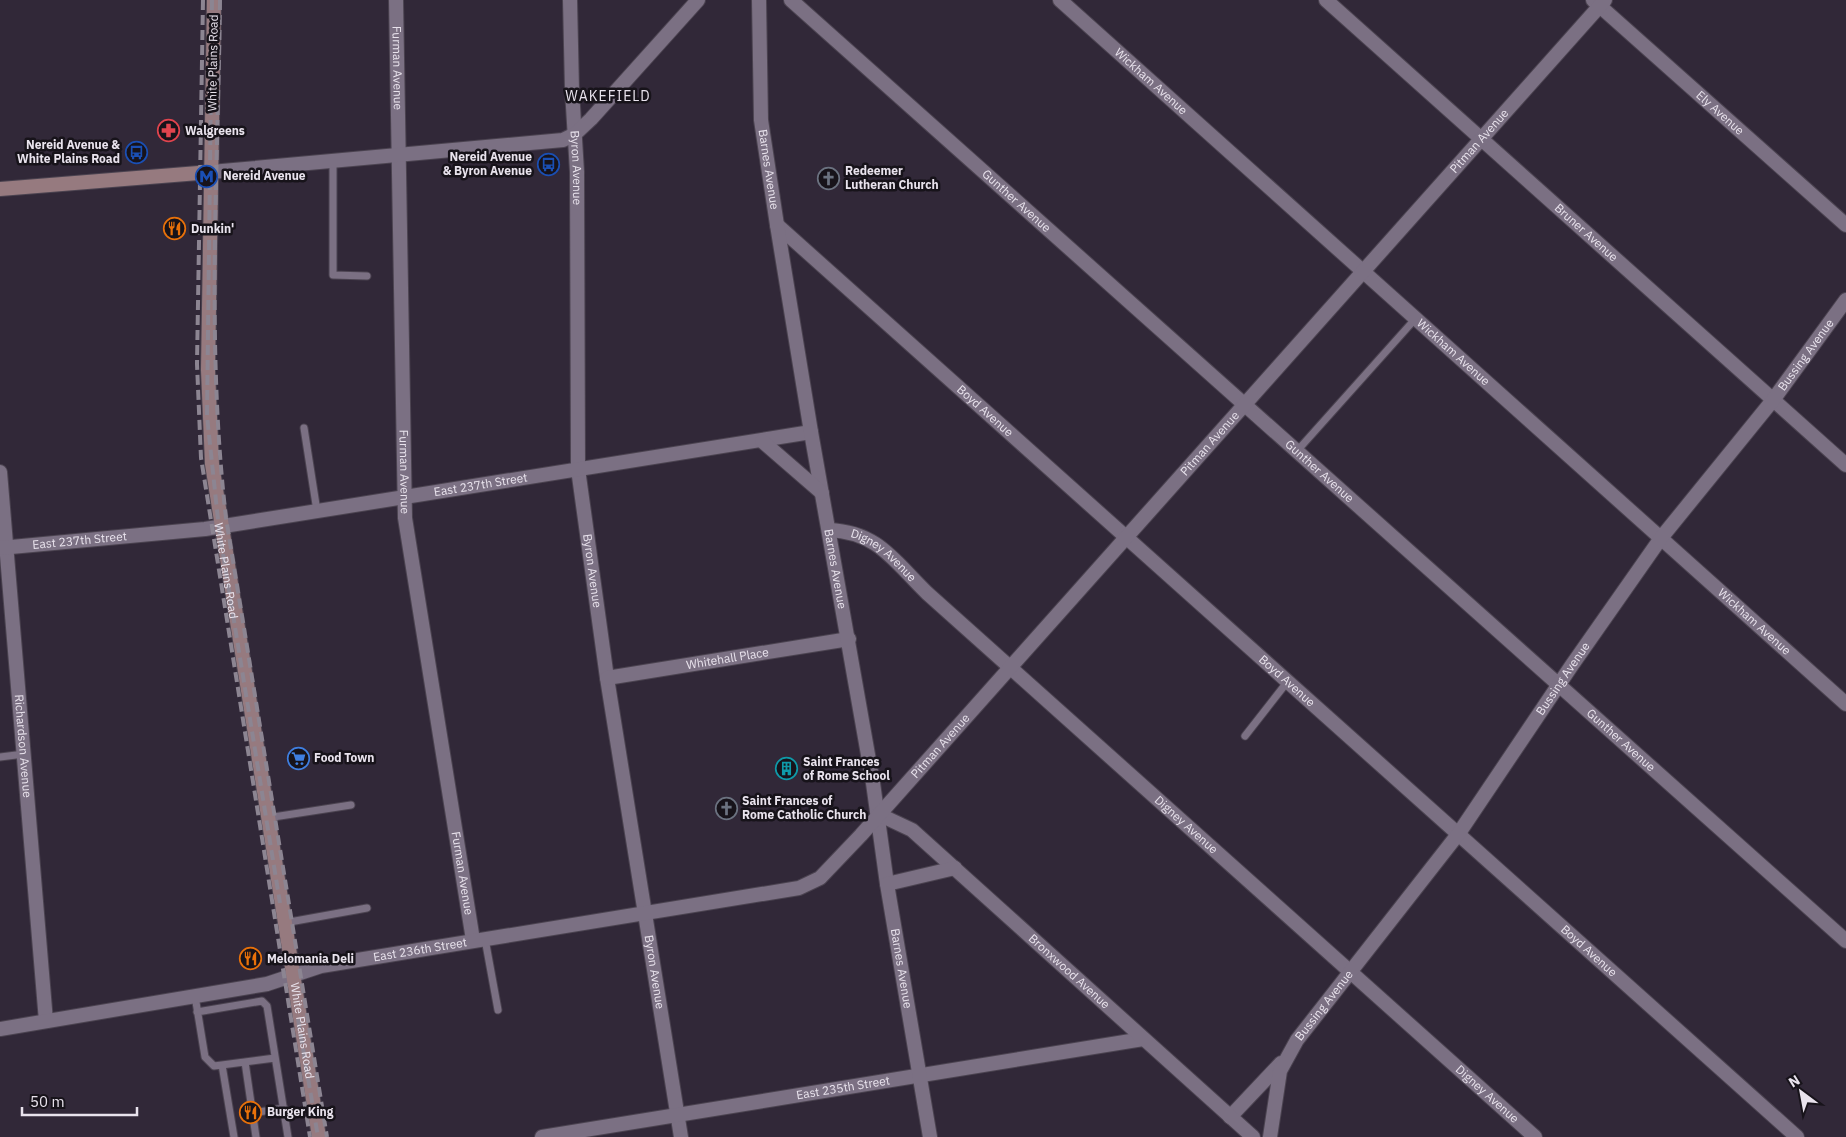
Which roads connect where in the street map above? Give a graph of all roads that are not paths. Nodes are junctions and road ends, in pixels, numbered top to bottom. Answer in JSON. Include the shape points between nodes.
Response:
{"nodes":[{"id":1,"x":214,"y":0,"type":"edge"},
{"id":2,"x":396,"y":0,"type":"edge"},
{"id":3,"x":570,"y":0,"type":"edge"},
{"id":4,"x":698,"y":0,"type":"edge"},
{"id":5,"x":759,"y":0,"type":"edge"},
{"id":6,"x":791,"y":0,"type":"edge"},
{"id":7,"x":1060,"y":0,"type":"edge"},
{"id":8,"x":1326,"y":0,"type":"edge"},
{"id":9,"x":1600,"y":2,"type":"edge"},
{"id":10,"x":575,"y":134,"type":"junction"},
{"id":11,"x":1481,"y":138,"type":"junction"},
{"id":12,"x":399,"y":156,"type":"junction"},
{"id":13,"x":334,"y":161,"type":"junction"},
{"id":14,"x":211,"y":172,"type":"junction"},
{"id":15,"x":0,"y":189,"type":"edge"},
{"id":16,"x":777,"y":225,"type":"junction"},
{"id":17,"x":1846,"y":225,"type":"edge"},
{"id":18,"x":1363,"y":271,"type":"junction"},
{"id":19,"x":367,"y":276,"type":"dead end"},
{"id":20,"x":1846,"y":300,"type":"edge"},
{"id":21,"x":1416,"y":318,"type":"junction"},
{"id":22,"x":1773,"y":400,"type":"junction"},
{"id":23,"x":1245,"y":404,"type":"junction"},
{"id":24,"x":304,"y":428,"type":"dead end"},
{"id":25,"x":811,"y":432,"type":"junction"},
{"id":26,"x":762,"y":441,"type":"junction"},
{"id":27,"x":1297,"y":450,"type":"junction"},
{"id":28,"x":1846,"y":465,"type":"edge"},
{"id":29,"x":578,"y":469,"type":"junction"},
{"id":30,"x":0,"y":472,"type":"edge"},
{"id":31,"x":822,"y":493,"type":"junction"},
{"id":32,"x":404,"y":497,"type":"junction"},
{"id":33,"x":316,"y":511,"type":"junction"},
{"id":34,"x":220,"y":527,"type":"junction"},
{"id":35,"x":829,"y":530,"type":"junction"},
{"id":36,"x":1126,"y":536,"type":"junction"},
{"id":37,"x":1661,"y":538,"type":"junction"},
{"id":38,"x":3,"y":548,"type":"edge"},
{"id":39,"x":849,"y":639,"type":"junction"},
{"id":40,"x":1010,"y":667,"type":"junction"},
{"id":41,"x":607,"y":678,"type":"junction"},
{"id":42,"x":1288,"y":680,"type":"junction"},
{"id":43,"x":1559,"y":685,"type":"junction"},
{"id":44,"x":1846,"y":704,"type":"edge"},
{"id":45,"x":1245,"y":736,"type":"dead end"},
{"id":46,"x":24,"y":754,"type":"junction"},
{"id":47,"x":0,"y":757,"type":"edge"},
{"id":48,"x":351,"y":805,"type":"dead end"},
{"id":49,"x":878,"y":814,"type":"junction"},
{"id":50,"x":267,"y":818,"type":"junction"},
{"id":51,"x":1459,"y":833,"type":"junction"},
{"id":52,"x":955,"y":868,"type":"junction"},
{"id":53,"x":812,"y":884,"type":"joint"},
{"id":54,"x":887,"y":884,"type":"junction"},
{"id":55,"x":366,"y":908,"type":"dead end"},
{"id":56,"x":645,"y":913,"type":"junction"},
{"id":57,"x":284,"y":923,"type":"junction"},
{"id":58,"x":479,"y":939,"type":"junction"},
{"id":59,"x":1846,"y":941,"type":"edge"},
{"id":60,"x":1351,"y":971,"type":"junction"},
{"id":61,"x":293,"y":976,"type":"junction"},
{"id":62,"x":195,"y":996,"type":"junction"},
{"id":63,"x":498,"y":1010,"type":"dead end"},
{"id":64,"x":198,"y":1012,"type":"junction"},
{"id":65,"x":46,"y":1021,"type":"junction"},
{"id":66,"x":0,"y":1029,"type":"edge"},
{"id":67,"x":1143,"y":1039,"type":"junction"},
{"id":68,"x":276,"y":1058,"type":"junction"},
{"id":69,"x":1284,"y":1061,"type":"junction"},
{"id":70,"x":245,"y":1062,"type":"junction"},
{"id":71,"x":222,"y":1065,"type":"junction"},
{"id":72,"x":920,"y":1075,"type":"junction"},
{"id":73,"x":284,"y":1108,"type":"junction"},
{"id":74,"x":252,"y":1113,"type":"junction"},
{"id":75,"x":678,"y":1115,"type":"junction"},
{"id":76,"x":1230,"y":1117,"type":"junction"},
{"id":77,"x":234,"y":1137,"type":"edge"},
{"id":78,"x":256,"y":1137,"type":"edge"},
{"id":79,"x":288,"y":1137,"type":"edge"},
{"id":80,"x":319,"y":1137,"type":"edge"},
{"id":81,"x":542,"y":1137,"type":"edge"},
{"id":82,"x":681,"y":1137,"type":"edge"},
{"id":83,"x":930,"y":1137,"type":"edge"},
{"id":84,"x":1253,"y":1137,"type":"edge"},
{"id":85,"x":1270,"y":1137,"type":"edge"},
{"id":86,"x":1535,"y":1137,"type":"edge"},
{"id":87,"x":1797,"y":1137,"type":"edge"}],
"edges":[{"from":1,"to":14,"type":"main road","name":"White Plains Road"},
{"from":2,"to":12,"type":"street","name":"Furman Avenue"},
{"from":3,"to":10,"type":"street","name":"Byron Avenue"},
{"from":4,"to":10,"type":"street"},
{"from":5,"to":16,"type":"street","name":"Barnes Avenue","via":[[761,120]]},
{"from":6,"to":23,"type":"street","name":"Gunther Avenue"},
{"from":7,"to":18,"type":"street","name":"Wickham Avenue"},
{"from":8,"to":11,"type":"street","name":"Bruner Avenue"},
{"from":9,"to":11,"type":"street","name":"Pitman Avenue"},
{"from":9,"to":17,"type":"street","name":"Ely Avenue"},
{"from":10,"to":12,"type":"street","via":[[548,143]]},
{"from":10,"to":29,"type":"street","name":"Byron Avenue"},
{"from":11,"to":18,"type":"street","name":"Pitman Avenue"},
{"from":11,"to":22,"type":"street","name":"Bruner Avenue"},
{"from":12,"to":13,"type":"street"},
{"from":12,"to":32,"type":"street","name":"Furman Avenue"},
{"from":13,"to":14,"type":"street"},
{"from":13,"to":19,"type":"lane","via":[[333,275]]},
{"from":14,"to":15,"type":"main road"},
{"from":14,"to":34,"type":"main road","name":"White Plains Road","via":[[208,397]]},
{"from":16,"to":25,"type":"street","name":"Barnes Avenue"},
{"from":16,"to":36,"type":"street","name":"Boyd Avenue"},
{"from":18,"to":21,"type":"street","name":"Wickham Avenue"},
{"from":18,"to":23,"type":"street","name":"Pitman Avenue"},
{"from":20,"to":22,"type":"street","name":"Bussing Avenue"},
{"from":21,"to":27,"type":"lane"},
{"from":21,"to":37,"type":"street","name":"Wickham Avenue"},
{"from":22,"to":28,"type":"street","name":"Bruner Avenue"},
{"from":22,"to":37,"type":"street","name":"Bussing Avenue"},
{"from":23,"to":27,"type":"street","name":"Gunther Avenue"},
{"from":23,"to":36,"type":"street","name":"Pitman Avenue"},
{"from":24,"to":33,"type":"lane"},
{"from":25,"to":26,"type":"street","name":"East 237th Street"},
{"from":25,"to":31,"type":"street","name":"Barnes Avenue"},
{"from":26,"to":29,"type":"street","name":"East 237th Street"},
{"from":26,"to":31,"type":"street"},
{"from":27,"to":43,"type":"street","name":"Gunther Avenue"},
{"from":29,"to":32,"type":"street","name":"East 237th Street"},
{"from":29,"to":41,"type":"street","name":"Byron Avenue"},
{"from":30,"to":38,"type":"street","name":"Richardson Avenue"},
{"from":31,"to":35,"type":"street","name":"Barnes Avenue"},
{"from":32,"to":33,"type":"street","name":"East 237th Street"},
{"from":32,"to":58,"type":"street","name":"Furman Avenue","via":[[406,528]]},
{"from":33,"to":34,"type":"street","name":"East 237th Street"},
{"from":34,"to":38,"type":"street","name":"East 237th Street"},
{"from":34,"to":50,"type":"main road","name":"White Plains Road"},
{"from":35,"to":39,"type":"street","name":"Barnes Avenue"},
{"from":35,"to":40,"type":"street","name":"Digney Avenue","via":[[857,533],[874,542]]},
{"from":36,"to":40,"type":"street","name":"Pitman Avenue"},
{"from":36,"to":42,"type":"street","name":"Boyd Avenue"},
{"from":37,"to":43,"type":"street","name":"Bussing Avenue"},
{"from":37,"to":44,"type":"street","name":"Wickham Avenue"},
{"from":38,"to":46,"type":"street","name":"Richardson Avenue"},
{"from":39,"to":41,"type":"street","name":"Whitehall Place"},
{"from":39,"to":49,"type":"street","name":"Barnes Avenue"},
{"from":40,"to":49,"type":"street","name":"Pitman Avenue"},
{"from":40,"to":60,"type":"street","name":"Digney Avenue"},
{"from":41,"to":56,"type":"street","name":"Byron Avenue"},
{"from":42,"to":45,"type":"lane"},
{"from":42,"to":51,"type":"street","name":"Boyd Avenue"},
{"from":43,"to":51,"type":"street","name":"Bussing Avenue"},
{"from":43,"to":59,"type":"street","name":"Gunther Avenue"},
{"from":46,"to":47,"type":"lane"},
{"from":46,"to":65,"type":"street","name":"Richardson Avenue"},
{"from":48,"to":50,"type":"lane"},
{"from":49,"to":52,"type":"street","name":"Bronxwood Avenue","via":[[912,830]]},
{"from":49,"to":53,"type":"street","name":"Pitman Avenue"},
{"from":49,"to":54,"type":"street","name":"Barnes Avenue"},
{"from":50,"to":57,"type":"main road","name":"White Plains Road"},
{"from":51,"to":60,"type":"street","name":"Bussing Avenue"},
{"from":51,"to":87,"type":"street","name":"Boyd Avenue"},
{"from":52,"to":54,"type":"street"},
{"from":52,"to":67,"type":"street","name":"Bronxwood Avenue"},
{"from":53,"to":56,"type":"street","name":"East 236th Street"},
{"from":54,"to":72,"type":"street","name":"Barnes Avenue"},
{"from":55,"to":57,"type":"lane"},
{"from":56,"to":58,"type":"street","name":"East 236th Street"},
{"from":56,"to":75,"type":"street","name":"Byron Avenue"},
{"from":57,"to":61,"type":"main road","name":"White Plains Road"},
{"from":58,"to":61,"type":"street","name":"East 236th Street","via":[[320,966]]},
{"from":58,"to":63,"type":"lane"},
{"from":60,"to":69,"type":"street","name":"Bussing Avenue","via":[[1296,1040]]},
{"from":60,"to":86,"type":"street","name":"Digney Avenue"},
{"from":61,"to":62,"type":"street","name":"East 236th Street","via":[[267,984]]},
{"from":61,"to":80,"type":"main road","name":"White Plains Road"},
{"from":62,"to":64,"type":"lane"},
{"from":62,"to":65,"type":"street","name":"East 236th Street"},
{"from":64,"to":68,"type":"lane","via":[[262,1001],[267,1006]]},
{"from":64,"to":71,"type":"lane","via":[[205,1057],[214,1066]]},
{"from":65,"to":66,"type":"street","name":"East 236th Street"},
{"from":67,"to":72,"type":"street","name":"East 235th Street"},
{"from":67,"to":76,"type":"street","name":"Bronxwood Avenue"},
{"from":68,"to":70,"type":"lane"},
{"from":68,"to":73,"type":"lane"},
{"from":69,"to":76,"type":"street","name":"Bussing Avenue"},
{"from":69,"to":85,"type":"street","name":"Bussing Avenue"},
{"from":70,"to":71,"type":"lane"},
{"from":70,"to":74,"type":"lane"},
{"from":71,"to":77,"type":"lane"},
{"from":72,"to":75,"type":"street","name":"East 235th Street"},
{"from":72,"to":83,"type":"street","name":"Barnes Avenue"},
{"from":73,"to":74,"type":"lane"},
{"from":73,"to":79,"type":"lane"},
{"from":74,"to":78,"type":"lane"},
{"from":75,"to":81,"type":"street","name":"East 235th Street"},
{"from":75,"to":82,"type":"street","name":"Byron Avenue"},
{"from":76,"to":84,"type":"street","name":"Bronxwood Avenue"}]}
